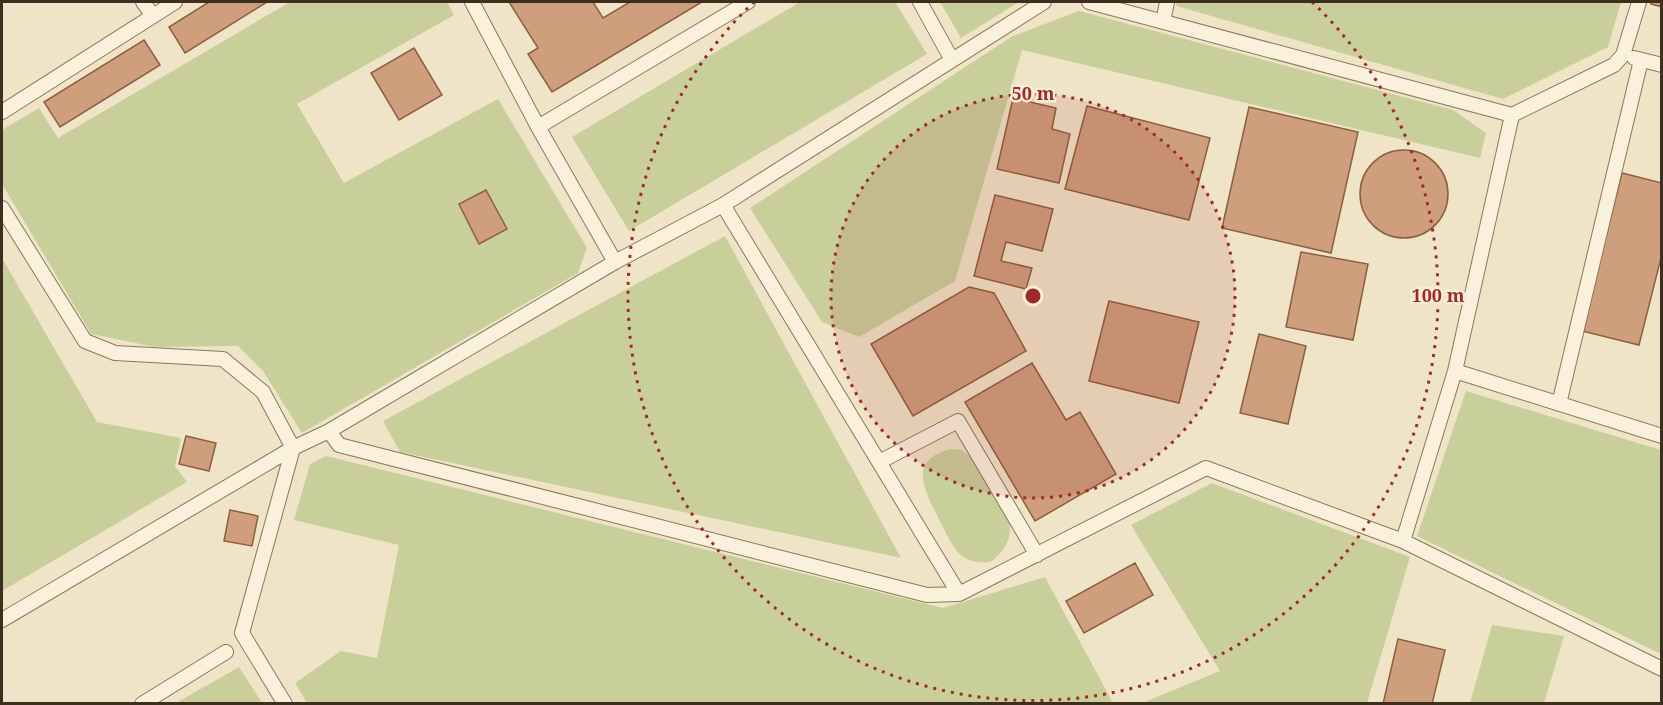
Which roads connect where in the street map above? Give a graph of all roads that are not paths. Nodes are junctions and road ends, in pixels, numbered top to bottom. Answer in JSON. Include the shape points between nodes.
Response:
{"nodes":[{"id":1,"x":143,"y":2,"type":"edge"},
{"id":2,"x":175,"y":2,"type":"edge"},
{"id":3,"x":472,"y":2,"type":"edge"},
{"id":4,"x":748,"y":2,"type":"edge"},
{"id":5,"x":921,"y":2,"type":"edge"},
{"id":6,"x":1044,"y":2,"type":"edge"},
{"id":7,"x":1089,"y":2,"type":"edge"},
{"id":8,"x":1167,"y":2,"type":"edge"},
{"id":9,"x":1639,"y":2,"type":"edge"},
{"id":10,"x":153,"y":15,"type":"junction"},
{"id":11,"x":1163,"y":22,"type":"junction"},
{"id":12,"x":1623,"y":55,"type":"junction"},
{"id":13,"x":952,"y":60,"type":"junction"},
{"id":14,"x":1641,"y":60,"type":"junction"},
{"id":15,"x":1662,"y":65,"type":"edge"},
{"id":16,"x":2,"y":112,"type":"edge"},
{"id":17,"x":1512,"y":115,"type":"junction"},
{"id":18,"x":538,"y":127,"type":"junction"},
{"id":19,"x":723,"y":205,"type":"junction"},
{"id":20,"x":2,"y":208,"type":"edge"},
{"id":21,"x":615,"y":262,"type":"junction"},
{"id":22,"x":1455,"y":371,"type":"junction"},
{"id":23,"x":1559,"y":404,"type":"junction"},
{"id":24,"x":329,"y":431,"type":"junction"},
{"id":25,"x":1662,"y":436,"type":"edge"},
{"id":26,"x":292,"y":448,"type":"junction"},
{"id":27,"x":879,"y":462,"type":"junction"},
{"id":28,"x":1403,"y":541,"type":"junction"},
{"id":29,"x":1037,"y":555,"type":"junction"},
{"id":30,"x":959,"y":594,"type":"junction"},
{"id":31,"x":2,"y":620,"type":"edge"},
{"id":32,"x":226,"y":652,"type":"dead end"},
{"id":33,"x":1662,"y":669,"type":"edge"},
{"id":34,"x":142,"y":704,"type":"edge"},
{"id":35,"x":285,"y":704,"type":"edge"}],
"edges":[{"from":1,"to":10,"type":"lane"},
{"from":2,"to":10,"type":"lane"},
{"from":3,"to":18,"type":"lane"},
{"from":4,"to":18,"type":"lane"},
{"from":5,"to":13,"type":"lane"},
{"from":6,"to":13,"type":"lane"},
{"from":7,"to":11,"type":"lane"},
{"from":8,"to":11,"type":"lane"},
{"from":9,"to":12,"type":"lane"},
{"from":10,"to":16,"type":"lane"},
{"from":11,"to":17,"type":"lane"},
{"from":12,"to":14,"type":"lane"},
{"from":12,"to":17,"type":"lane","via":[[1614,66]]},
{"from":13,"to":19,"type":"lane"},
{"from":14,"to":15,"type":"lane"},
{"from":14,"to":23,"type":"lane"},
{"from":17,"to":22,"type":"lane"},
{"from":18,"to":21,"type":"lane"},
{"from":19,"to":21,"type":"lane"},
{"from":19,"to":27,"type":"lane"},
{"from":20,"to":26,"type":"lane","via":[[85,341],[115,353],[223,359],[263,392]]},
{"from":21,"to":24,"type":"lane"},
{"from":22,"to":23,"type":"lane"},
{"from":22,"to":28,"type":"lane"},
{"from":23,"to":25,"type":"lane"},
{"from":24,"to":26,"type":"lane"},
{"from":24,"to":30,"type":"lane","via":[[339,444],[373,453],[927,595]]},
{"from":26,"to":31,"type":"lane"},
{"from":26,"to":35,"type":"lane","via":[[242,633]]},
{"from":27,"to":29,"type":"lane","via":[[958,421]]},
{"from":27,"to":30,"type":"lane"},
{"from":28,"to":29,"type":"lane","via":[[1206,468]]},
{"from":28,"to":33,"type":"lane"},
{"from":29,"to":30,"type":"lane"},
{"from":32,"to":34,"type":"lane"}]}
